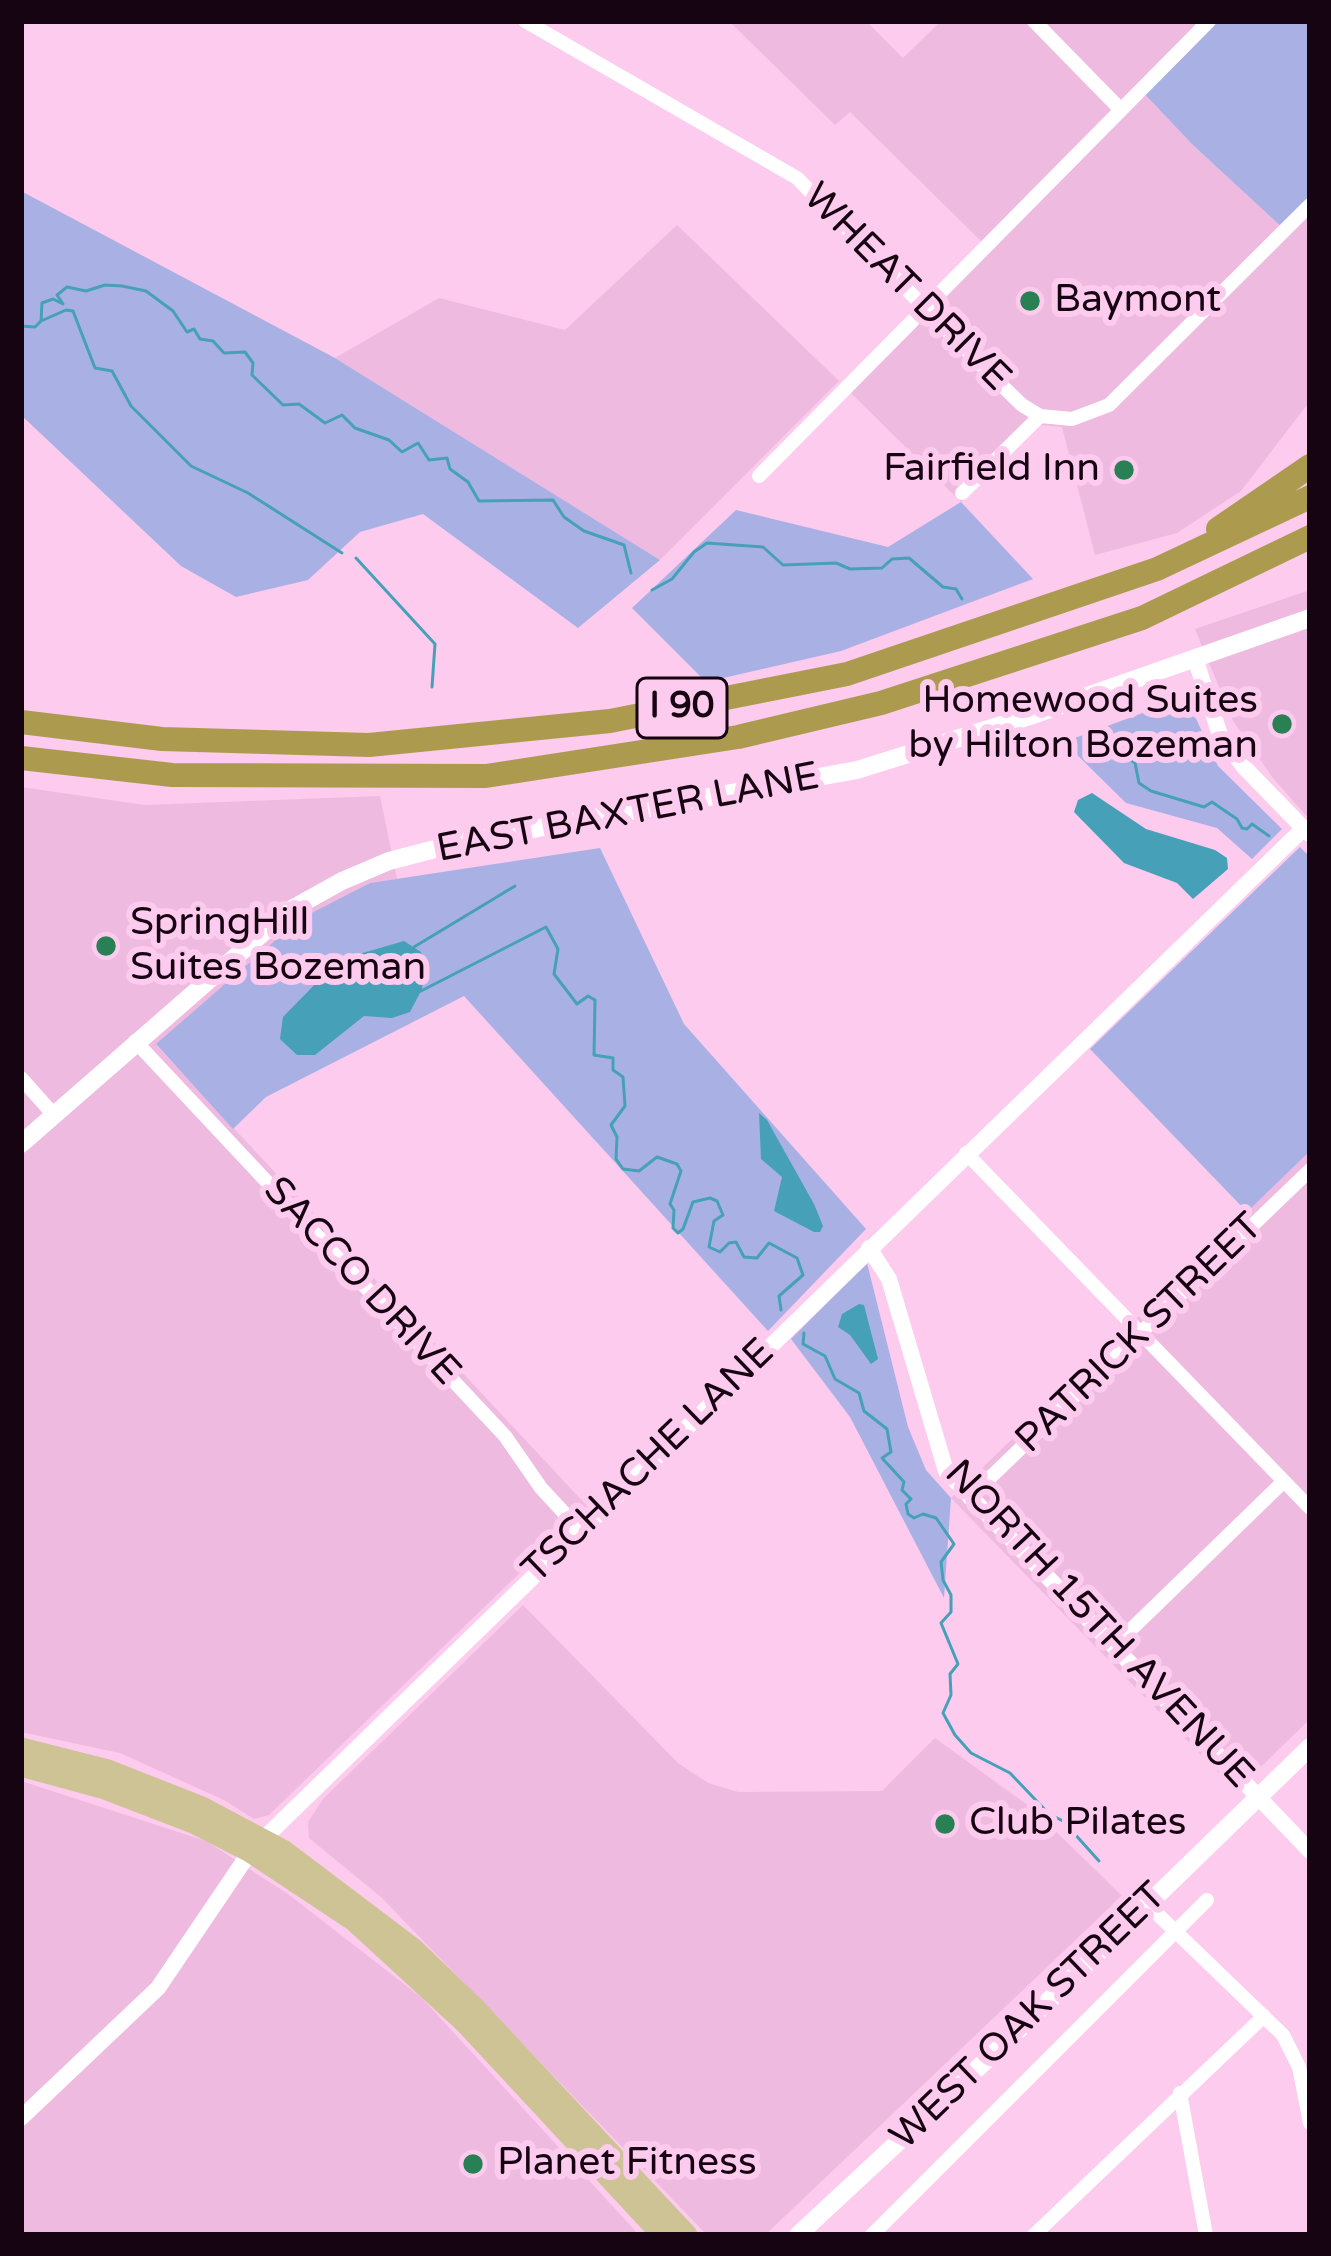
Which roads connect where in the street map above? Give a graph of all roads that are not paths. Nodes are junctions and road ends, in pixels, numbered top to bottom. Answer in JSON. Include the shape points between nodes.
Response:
{"nodes":[{"id":1,"x":525,"y":21,"type":"edge"},
{"id":2,"x":1034,"y":21,"type":"edge"},
{"id":3,"x":1209,"y":21,"type":"edge"},
{"id":4,"x":1121,"y":110,"type":"junction"},
{"id":5,"x":1310,"y":205,"type":"edge"},
{"id":6,"x":927,"y":307,"type":"junction"},
{"id":7,"x":1040,"y":416,"type":"junction"},
{"id":8,"x":1310,"y":466,"type":"edge"},
{"id":9,"x":759,"y":476,"type":"dead end"},
{"id":10,"x":962,"y":493,"type":"dead end"},
{"id":11,"x":1310,"y":497,"type":"edge"},
{"id":12,"x":1310,"y":537,"type":"edge"},
{"id":13,"x":1310,"y":556,"type":"edge"},
{"id":14,"x":1060,"y":602,"type":"junction"},
{"id":15,"x":1142,"y":618,"type":"junction"},
{"id":16,"x":1310,"y":619,"type":"edge"},
{"id":17,"x":1196,"y":661,"type":"junction"},
{"id":18,"x":21,"y":722,"type":"edge"},
{"id":19,"x":21,"y":758,"type":"edge"},
{"id":20,"x":1307,"y":831,"type":"edge"},
{"id":21,"x":135,"y":1041,"type":"junction"},
{"id":22,"x":21,"y":1078,"type":"edge"},
{"id":23,"x":53,"y":1114,"type":"junction"},
{"id":24,"x":21,"y":1144,"type":"edge"},
{"id":25,"x":967,"y":1153,"type":"junction"},
{"id":26,"x":1310,"y":1170,"type":"edge"},
{"id":27,"x":868,"y":1247,"type":"junction"},
{"id":28,"x":1139,"y":1334,"type":"junction"},
{"id":29,"x":1283,"y":1482,"type":"junction"},
{"id":30,"x":969,"y":1498,"type":"junction"},
{"id":31,"x":1310,"y":1508,"type":"edge"},
{"id":32,"x":579,"y":1529,"type":"junction"},
{"id":33,"x":1113,"y":1647,"type":"junction"},
{"id":34,"x":1310,"y":1747,"type":"edge"},
{"id":35,"x":21,"y":1748,"type":"edge"},
{"id":36,"x":21,"y":1766,"type":"edge"},
{"id":37,"x":1259,"y":1796,"type":"junction"},
{"id":38,"x":257,"y":1845,"type":"junction"},
{"id":39,"x":1310,"y":1851,"type":"edge"},
{"id":40,"x":1208,"y":1900,"type":"dead end"},
{"id":41,"x":1148,"y":1905,"type":"junction"},
{"id":42,"x":1174,"y":1933,"type":"junction"},
{"id":43,"x":1264,"y":2016,"type":"junction"},
{"id":44,"x":1180,"y":2093,"type":"junction"},
{"id":45,"x":21,"y":2118,"type":"edge"},
{"id":46,"x":1310,"y":2123,"type":"edge"},
{"id":47,"x":662,"y":2235,"type":"edge"},
{"id":48,"x":688,"y":2235,"type":"edge"},
{"id":49,"x":798,"y":2235,"type":"edge"},
{"id":50,"x":872,"y":2235,"type":"edge"},
{"id":51,"x":1034,"y":2235,"type":"edge"},
{"id":52,"x":1206,"y":2235,"type":"edge"}],
"edges":[{"from":1,"to":6,"type":"street","name":"WHEAT DRIVE","via":[[781,166]]},
{"from":2,"to":4,"type":"street"},
{"from":3,"to":4,"type":"street"},
{"from":4,"to":6,"type":"street"},
{"from":5,"to":7,"type":"street","name":"WHEAT DRIVE","via":[[1109,405],[1072,419]]},
{"from":6,"to":7,"type":"street","name":"WHEAT DRIVE"},
{"from":6,"to":9,"type":"street"},
{"from":7,"to":10,"type":"street"},
{"from":8,"to":14,"type":"highway","via":[[1214,532]]},
{"from":11,"to":14,"type":"highway","number":"I 90","via":[[1157,569]]},
{"from":12,"to":15,"type":"highway","number":"I 90"},
{"from":13,"to":15,"type":"highway"},
{"from":14,"to":18,"type":"highway","number":"I 90","via":[[847,674],[610,721],[369,745],[162,739]]},
{"from":15,"to":19,"type":"highway","number":"I 90","via":[[880,704],[738,737],[486,776],[172,775]]},
{"from":16,"to":17,"type":"main road","name":"EAST BAXTER LANE"},
{"from":17,"to":20,"type":"street","via":[[1220,735]]},
{"from":17,"to":21,"type":"main road","name":"EAST BAXTER LANE","via":[[857,770],[388,861],[289,911]]},
{"from":20,"to":25,"type":"street","name":"TSCHACHE LANE"},
{"from":21,"to":23,"type":"main road","name":"EAST BAXTER LANE"},
{"from":21,"to":32,"type":"street","name":"SACCO DRIVE","via":[[505,1436]]},
{"from":22,"to":23,"type":"street"},
{"from":23,"to":24,"type":"main road","name":"EAST BAXTER LANE"},
{"from":25,"to":27,"type":"street","name":"TSCHACHE LANE"},
{"from":25,"to":28,"type":"street"},
{"from":26,"to":28,"type":"street","name":"PATRICK STREET"},
{"from":27,"to":30,"type":"street","name":"NORTH 15TH AVENUE","via":[[889,1279],[935,1445]]},
{"from":27,"to":32,"type":"street","name":"TSCHACHE LANE"},
{"from":28,"to":29,"type":"street"},
{"from":28,"to":30,"type":"street","name":"PATRICK STREET"},
{"from":29,"to":31,"type":"street"},
{"from":29,"to":33,"type":"street"},
{"from":30,"to":33,"type":"street","name":"NORTH 15TH AVENUE"},
{"from":32,"to":38,"type":"street","name":"TSCHACHE LANE"},
{"from":33,"to":37,"type":"street","name":"NORTH 15TH AVENUE"},
{"from":34,"to":37,"type":"main road","name":"WEST OAK STREET"},
{"from":35,"to":38,"type":"main road","via":[[202,1807]]},
{"from":36,"to":38,"type":"main road"},
{"from":37,"to":39,"type":"street","name":"NORTH 15TH AVENUE"},
{"from":37,"to":41,"type":"main road","name":"WEST OAK STREET"},
{"from":38,"to":45,"type":"street","name":"TSCHACHE LANE","via":[[158,1988]]},
{"from":38,"to":47,"type":"main road","via":[[412,1970]]},
{"from":38,"to":48,"type":"main road","via":[[414,1949]]},
{"from":40,"to":42,"type":"street"},
{"from":41,"to":42,"type":"street"},
{"from":41,"to":49,"type":"main road","name":"WEST OAK STREET"},
{"from":42,"to":43,"type":"street"},
{"from":42,"to":50,"type":"street"},
{"from":43,"to":44,"type":"street"},
{"from":43,"to":46,"type":"street","via":[[1297,2062]]},
{"from":44,"to":51,"type":"street"},
{"from":44,"to":52,"type":"street"}]}
